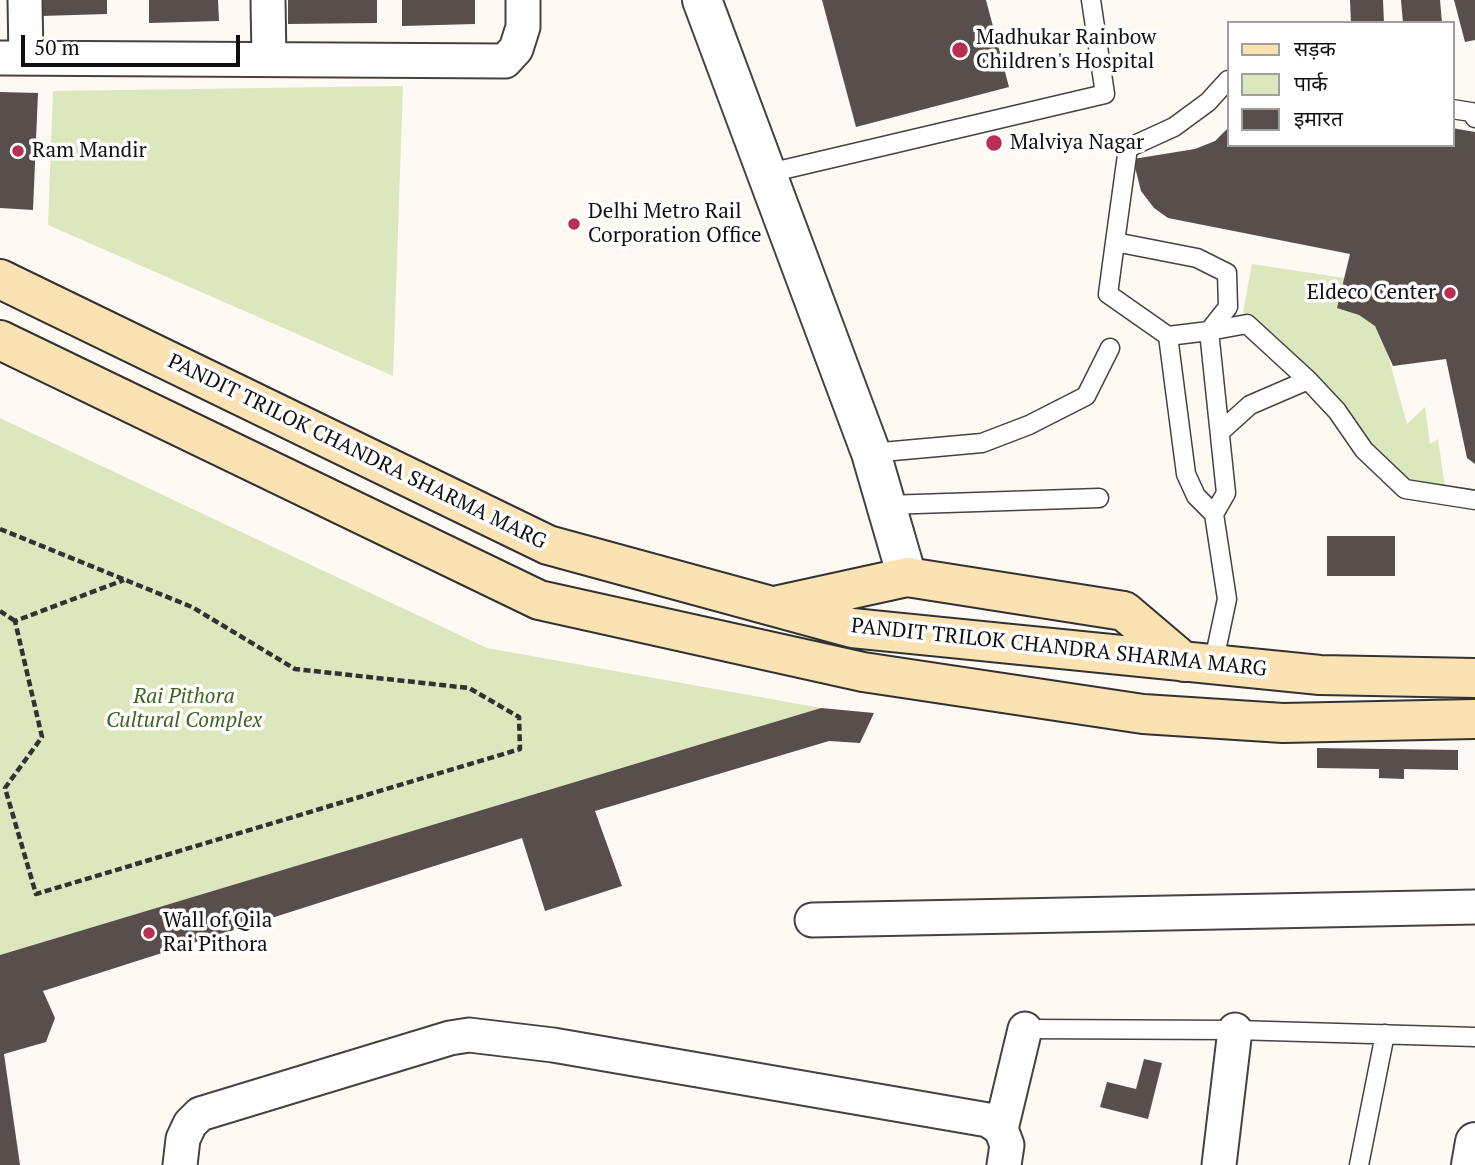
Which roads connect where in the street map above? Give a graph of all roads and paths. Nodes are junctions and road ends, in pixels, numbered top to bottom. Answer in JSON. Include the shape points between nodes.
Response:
{"nodes":[{"id":1,"x":25,"y":0,"type":"edge"},
{"id":2,"x":268,"y":0,"type":"edge"},
{"id":3,"x":523,"y":0,"type":"edge"},
{"id":4,"x":702,"y":0,"type":"edge"},
{"id":5,"x":1091,"y":0,"type":"edge"},
{"id":6,"x":13,"y":58,"type":"edge"},
{"id":7,"x":269,"y":59,"type":"junction"},
{"id":8,"x":1226,"y":82,"type":"edge"},
{"id":9,"x":1454,"y":99,"type":"edge"},
{"id":10,"x":1475,"y":103,"type":"edge"},
{"id":11,"x":1454,"y":109,"type":"edge"},
{"id":12,"x":1475,"y":118,"type":"edge"},
{"id":13,"x":769,"y":173,"type":"junction"},
{"id":14,"x":1115,"y":242,"type":"junction"},
{"id":15,"x":0,"y":279,"type":"edge"},
{"id":16,"x":1209,"y":331,"type":"junction"},
{"id":17,"x":1168,"y":336,"type":"junction"},
{"id":18,"x":0,"y":340,"type":"edge"},
{"id":19,"x":1110,"y":348,"type":"dead end"},
{"id":20,"x":1308,"y":380,"type":"junction"},
{"id":21,"x":1220,"y":432,"type":"junction"},
{"id":22,"x":871,"y":453,"type":"junction"},
{"id":23,"x":1099,"y":498,"type":"dead end"},
{"id":24,"x":1475,"y":500,"type":"edge"},
{"id":25,"x":886,"y":505,"type":"junction"},
{"id":26,"x":1214,"y":514,"type":"junction"},
{"id":27,"x":0,"y":528,"type":"edge"},
{"id":28,"x":907,"y":577,"type":"junction"},
{"id":29,"x":124,"y":580,"type":"junction"},
{"id":30,"x":774,"y":607,"type":"junction"},
{"id":31,"x":0,"y":611,"type":"edge"},
{"id":32,"x":15,"y":621,"type":"junction"},
{"id":33,"x":1198,"y":664,"type":"junction"},
{"id":34,"x":1475,"y":678,"type":"edge"},
{"id":35,"x":1475,"y":719,"type":"edge"},
{"id":36,"x":1475,"y":907,"type":"edge"},
{"id":37,"x":812,"y":920,"type":"dead end"},
{"id":38,"x":1025,"y":1030,"type":"joint"},
{"id":39,"x":1234,"y":1030,"type":"junction"},
{"id":40,"x":1385,"y":1034,"type":"junction"},
{"id":41,"x":1475,"y":1037,"type":"edge"},
{"id":42,"x":1000,"y":1129,"type":"junction"},
{"id":43,"x":1475,"y":1142,"type":"edge"},
{"id":44,"x":180,"y":1165,"type":"edge"},
{"id":45,"x":1004,"y":1165,"type":"edge"},
{"id":46,"x":1219,"y":1165,"type":"edge"},
{"id":47,"x":1359,"y":1165,"type":"edge"},
{"id":48,"x":1471,"y":1165,"type":"edge"}],
"edges":[{"from":1,"to":6,"type":"street"},
{"from":2,"to":7,"type":"street"},
{"from":3,"to":7,"type":"street","via":[[523,26],[516,49],[505,61]]},
{"from":4,"to":13,"type":"street"},
{"from":5,"to":13,"type":"lane","via":[[1105,94]]},
{"from":6,"to":7,"type":"street"},
{"from":8,"to":14,"type":"lane","via":[[1174,127],[1128,148]]},
{"from":9,"to":10,"type":"lane"},
{"from":11,"to":12,"type":"lane","via":[[1471,112]]},
{"from":13,"to":22,"type":"street"},
{"from":14,"to":16,"type":"lane","via":[[1197,258],[1227,273],[1228,307]]},
{"from":14,"to":17,"type":"lane","via":[[1108,294]]},
{"from":15,"to":30,"type":"main road","name":"PANDIT TRILOK CHANDRA SHARMA MARG","via":[[548,545]]},
{"from":16,"to":17,"type":"lane"},
{"from":16,"to":20,"type":"lane","via":[[1247,324]]},
{"from":16,"to":21,"type":"lane"},
{"from":17,"to":26,"type":"lane","via":[[1186,474],[1196,496]]},
{"from":18,"to":35,"type":"main road","name":"PANDIT TRILOK CHANDRA SHARMA MARG","via":[[539,600],[863,672],[1143,715],[1283,723]]},
{"from":19,"to":22,"type":"lane","via":[[1086,396],[1030,425],[982,443]]},
{"from":20,"to":21,"type":"lane","via":[[1250,405]]},
{"from":20,"to":24,"type":"lane","via":[[1364,450],[1405,489]]},
{"from":21,"to":26,"type":"lane","via":[[1226,493]]},
{"from":22,"to":25,"type":"street"},
{"from":23,"to":25,"type":"lane"},
{"from":25,"to":28,"type":"street"},
{"from":26,"to":33,"type":"lane","via":[[1227,599]]},
{"from":27,"to":29,"type":"path"},
{"from":28,"to":30,"type":"main road"},
{"from":28,"to":33,"type":"main road","via":[[1124,611]]},
{"from":29,"to":32,"type":"path"},
{"from":29,"to":32,"type":"path","via":[[192,607],[295,669],[469,688],[519,717],[520,749],[36,894],[5,788],[42,737]]},
{"from":30,"to":33,"type":"main road","name":"PANDIT TRILOK CHANDRA SHARMA MARG","via":[[852,628]]},
{"from":31,"to":32,"type":"path"},
{"from":33,"to":34,"type":"main road","name":"PANDIT TRILOK CHANDRA SHARMA MARG","via":[[1320,676]]},
{"from":36,"to":37,"type":"street"},
{"from":38,"to":39,"type":"lane"},
{"from":38,"to":42,"type":"street"},
{"from":39,"to":40,"type":"lane"},
{"from":39,"to":46,"type":"street"},
{"from":40,"to":41,"type":"lane"},
{"from":40,"to":47,"type":"lane"},
{"from":42,"to":44,"type":"street","via":[[988,1120],[554,1045],[469,1035],[200,1114],[183,1139]]},
{"from":42,"to":45,"type":"street","via":[[1007,1145]]},
{"from":43,"to":48,"type":"street"}]}
